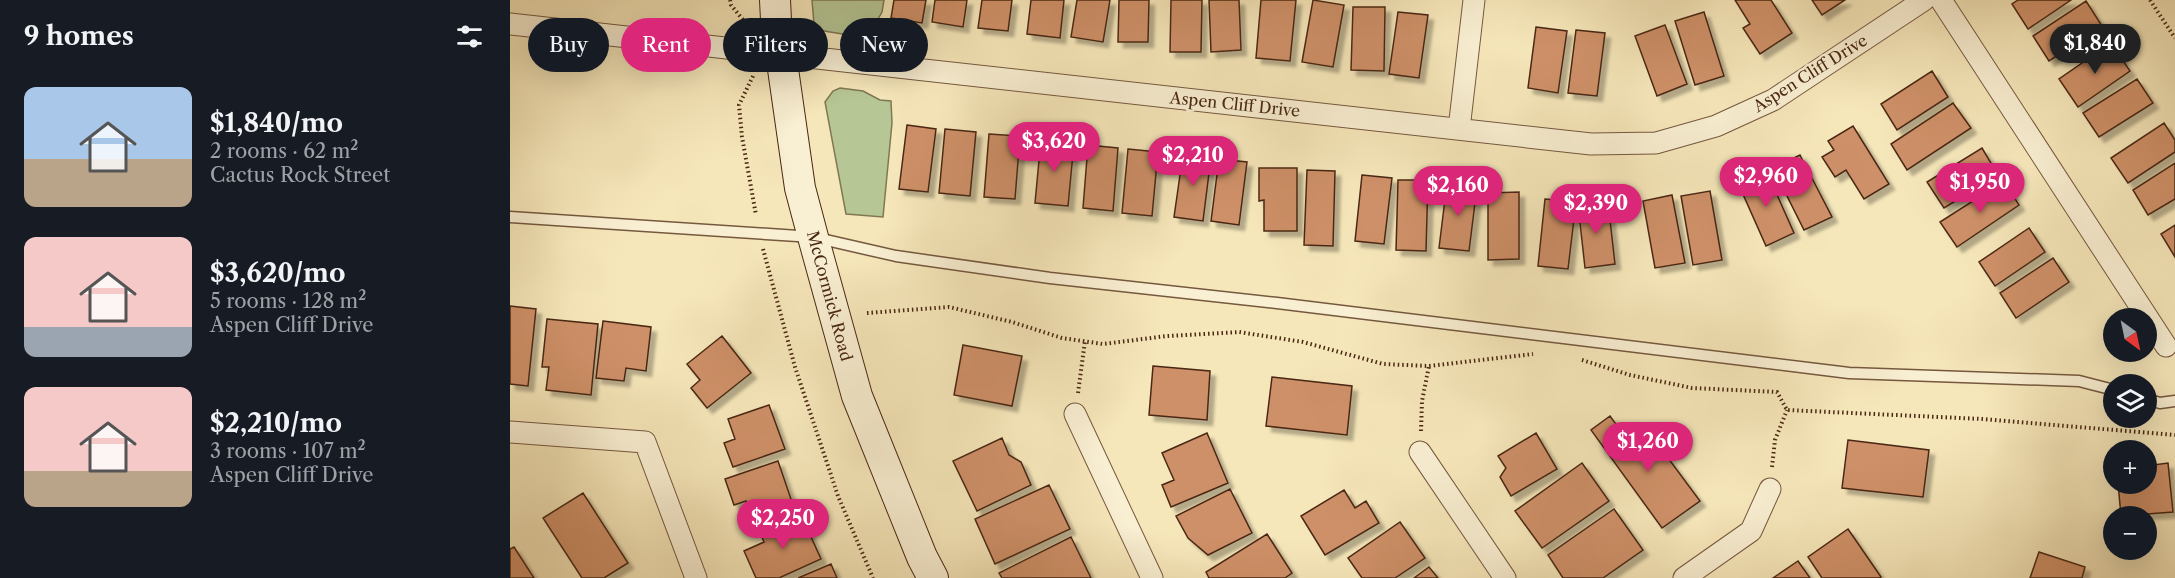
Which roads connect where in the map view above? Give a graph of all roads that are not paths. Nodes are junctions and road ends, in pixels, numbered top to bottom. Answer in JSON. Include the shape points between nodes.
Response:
{"nodes":[{"id":1,"x":775,"y":0,"type":"edge"},
{"id":2,"x":1474,"y":0,"type":"edge"},
{"id":3,"x":1924,"y":0,"type":"edge"},
{"id":4,"x":1941,"y":0,"type":"edge"},
{"id":5,"x":777,"y":18,"type":"edge"},
{"id":6,"x":510,"y":24,"type":"edge"},
{"id":7,"x":723,"y":47,"type":"edge"},
{"id":8,"x":828,"y":58,"type":"edge"},
{"id":9,"x":784,"y":72,"type":"edge"},
{"id":10,"x":1459,"y":129,"type":"junction"},
{"id":11,"x":510,"y":218,"type":"edge"},
{"id":12,"x":813,"y":237,"type":"junction"},
{"id":13,"x":2166,"y":346,"type":"dead end"},
{"id":14,"x":2103,"y":387,"type":"edge"},
{"id":15,"x":2175,"y":401,"type":"edge"},
{"id":16,"x":2157,"y":402,"type":"edge"},
{"id":17,"x":1075,"y":414,"type":"road end"},
{"id":18,"x":510,"y":432,"type":"edge"},
{"id":19,"x":1420,"y":452,"type":"road end"},
{"id":20,"x":1770,"y":489,"type":"road end"},
{"id":21,"x":696,"y":578,"type":"edge"},
{"id":22,"x":933,"y":578,"type":"edge"},
{"id":23,"x":1152,"y":578,"type":"edge"},
{"id":24,"x":1505,"y":578,"type":"edge"},
{"id":25,"x":1684,"y":578,"type":"edge"}],
"edges":[{"from":1,"to":5,"type":"street","name":"McCormick Road"},
{"from":2,"to":10,"type":"street"},
{"from":3,"to":10,"type":"street","name":"Aspen Cliff Drive","via":[[1773,99],[1716,126],[1656,143],[1591,144]]},
{"from":4,"to":13,"type":"street"},
{"from":6,"to":7,"type":"street","name":"Aspen Cliff Drive"},
{"from":8,"to":10,"type":"street","name":"Aspen Cliff Drive"},
{"from":9,"to":12,"type":"street","name":"McCormick Road","via":[[800,188]]},
{"from":11,"to":12,"type":"lane"},
{"from":12,"to":14,"type":"lane","via":[[896,256],[1050,278],[1849,373],[2079,381]]},
{"from":12,"to":22,"type":"street","name":"McCormick Road","via":[[857,396]]},
{"from":15,"to":16,"type":"lane"},
{"from":17,"to":23,"type":"street"},
{"from":18,"to":21,"type":"street","via":[[645,442]]},
{"from":19,"to":24,"type":"street"},
{"from":20,"to":25,"type":"street","via":[[1751,531]]}]}
